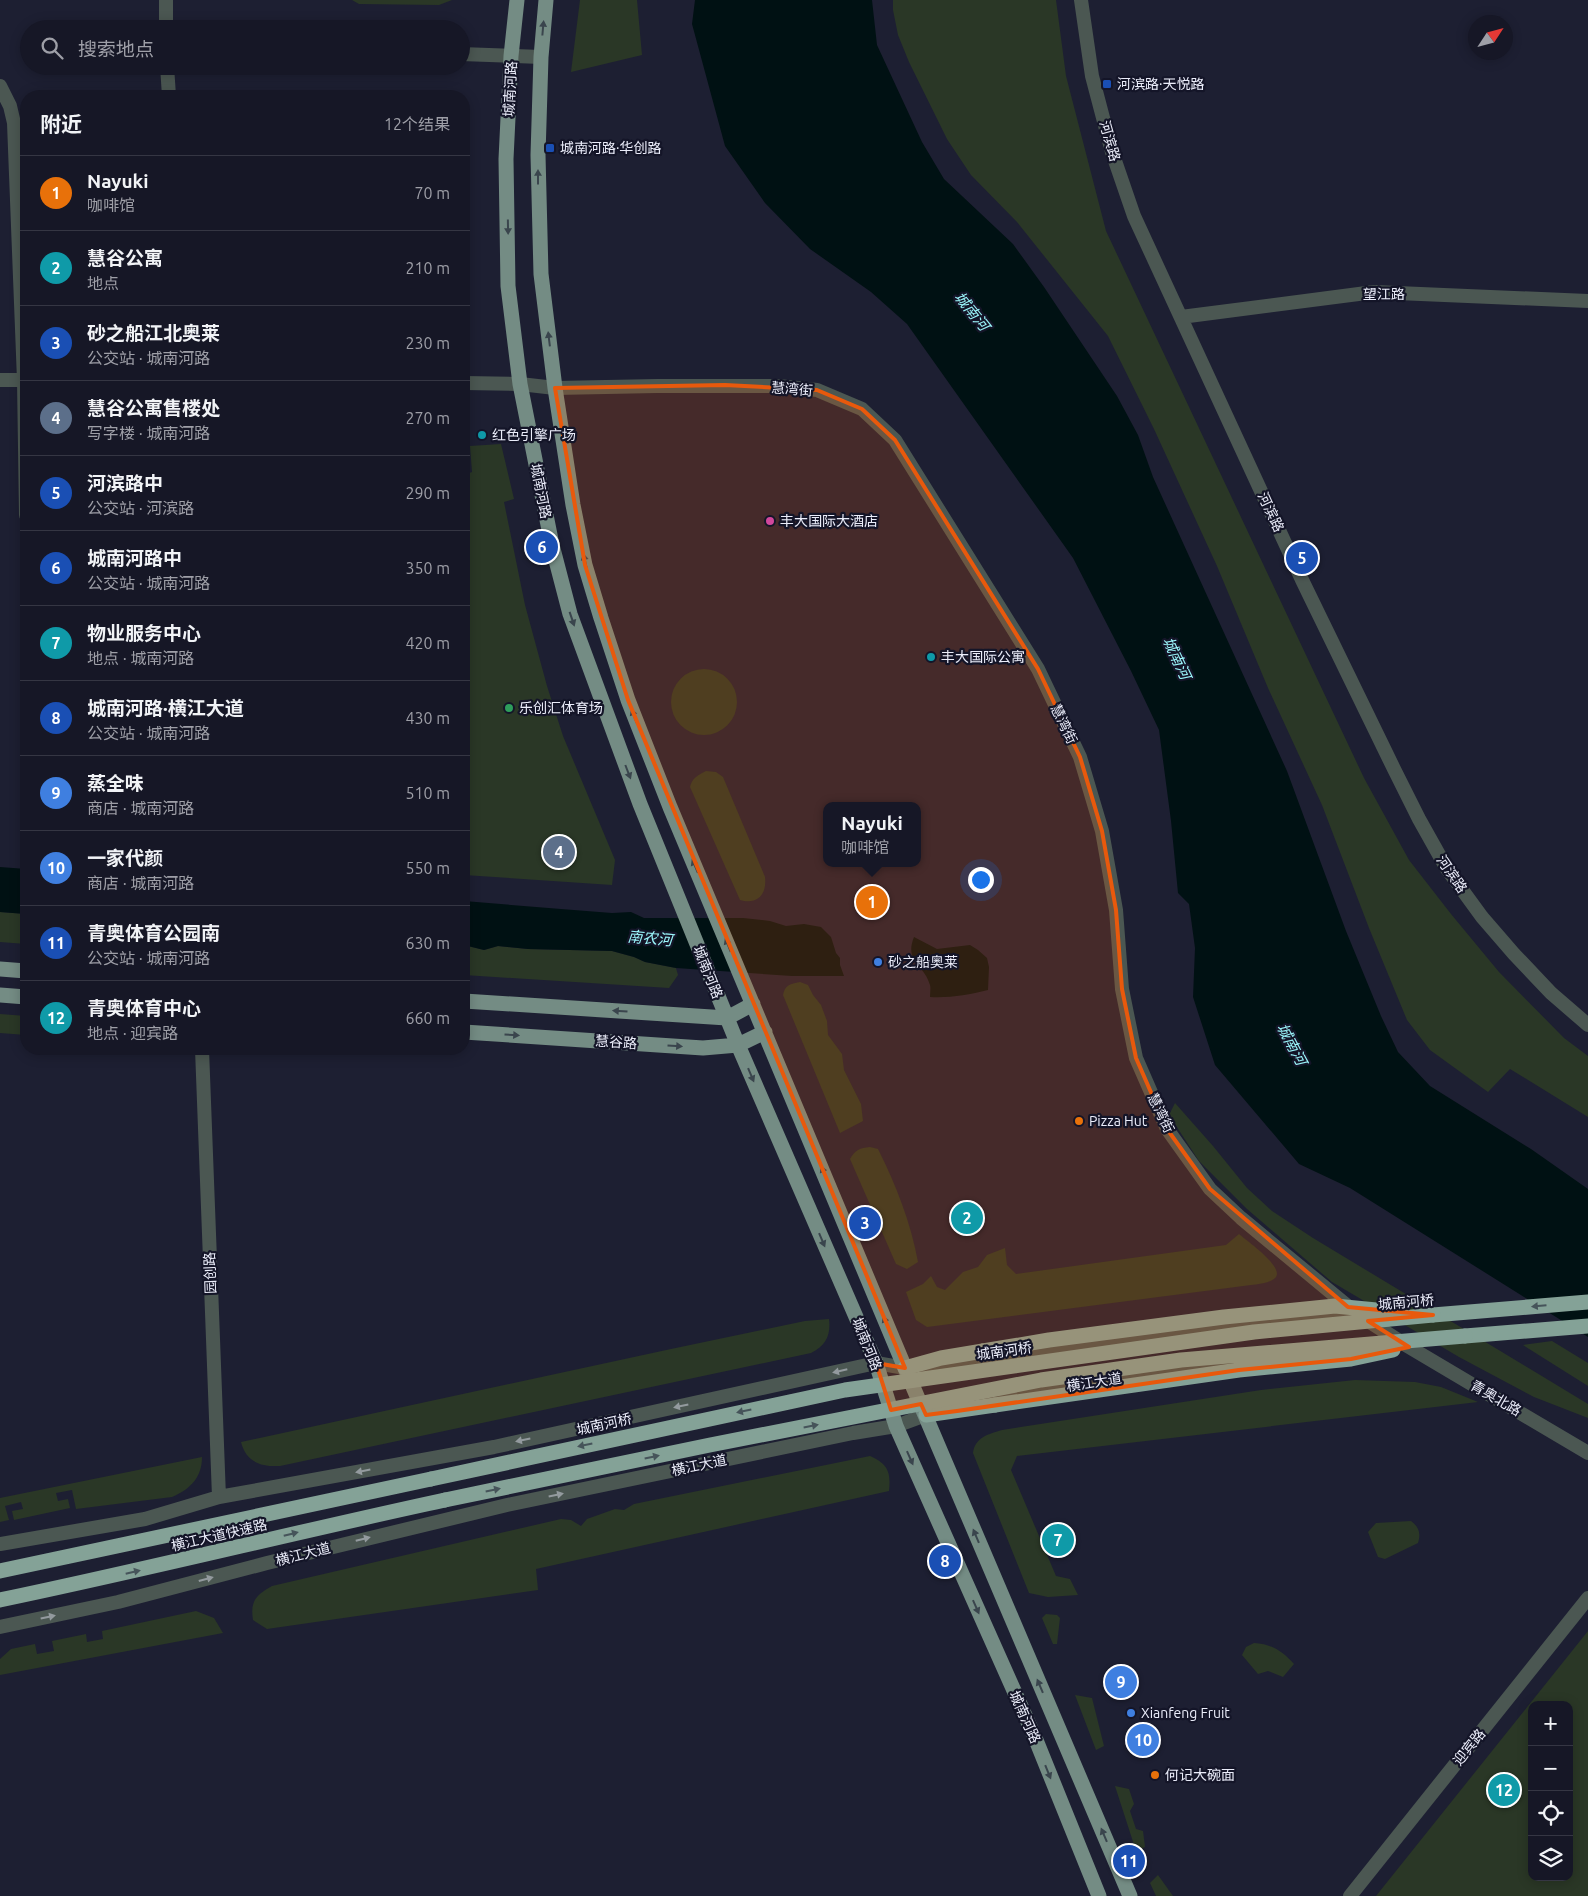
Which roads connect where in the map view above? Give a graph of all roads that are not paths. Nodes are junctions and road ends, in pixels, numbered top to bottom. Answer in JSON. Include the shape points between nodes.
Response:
{"nodes":[{"id":1,"x":166,"y":0,"type":"edge"},
{"id":2,"x":518,"y":0,"type":"edge"},
{"id":3,"x":546,"y":0,"type":"edge"},
{"id":4,"x":1081,"y":0,"type":"edge"},
{"id":5,"x":166,"y":20,"type":"edge"},
{"id":6,"x":470,"y":54,"type":"edge"},
{"id":7,"x":511,"y":56,"type":"junction"},
{"id":8,"x":541,"y":57,"type":"junction"},
{"id":9,"x":167,"y":75,"type":"edge"},
{"id":10,"x":0,"y":86,"type":"edge"},
{"id":11,"x":168,"y":90,"type":"edge"},
{"id":12,"x":20,"y":263,"type":"edge"},
{"id":13,"x":1588,"y":301,"type":"edge"},
{"id":14,"x":1181,"y":317,"type":"junction"},
{"id":15,"x":0,"y":380,"type":"edge"},
{"id":16,"x":20,"y":380,"type":"edge"},
{"id":17,"x":470,"y":383,"type":"edge"},
{"id":18,"x":520,"y":384,"type":"junction"},
{"id":19,"x":555,"y":388,"type":"junction"},
{"id":20,"x":0,"y":968,"type":"edge"},
{"id":21,"x":20,"y":970,"type":"edge"},
{"id":22,"x":0,"y":995,"type":"edge"},
{"id":23,"x":20,"y":997,"type":"edge"},
{"id":24,"x":470,"y":1001,"type":"edge"},
{"id":25,"x":753,"y":1004,"type":"junction"},
{"id":26,"x":727,"y":1018,"type":"junction"},
{"id":27,"x":1588,"y":1025,"type":"edge"},
{"id":28,"x":470,"y":1032,"type":"edge"},
{"id":29,"x":764,"y":1032,"type":"junction"},
{"id":30,"x":738,"y":1045,"type":"junction"},
{"id":31,"x":202,"y":1055,"type":"edge"},
{"id":32,"x":1588,"y":1302,"type":"edge"},
{"id":33,"x":1356,"y":1313,"type":"junction"},
{"id":34,"x":1433,"y":1315,"type":"junction"},
{"id":35,"x":1588,"y":1326,"type":"edge"},
{"id":36,"x":1465,"y":1336,"type":"junction"},
{"id":37,"x":1404,"y":1344,"type":"junction"},
{"id":38,"x":876,"y":1363,"type":"junction"},
{"id":39,"x":905,"y":1368,"type":"junction"},
{"id":40,"x":926,"y":1415,"type":"junction"},
{"id":41,"x":896,"y":1426,"type":"junction"},
{"id":42,"x":1588,"y":1453,"type":"edge"},
{"id":43,"x":431,"y":1479,"type":"joint"},
{"id":44,"x":219,"y":1497,"type":"junction"},
{"id":45,"x":0,"y":1544,"type":"edge"},
{"id":46,"x":91,"y":1552,"type":"junction"},
{"id":47,"x":0,"y":1563,"type":"edge"},
{"id":48,"x":0,"y":1571,"type":"edge"},
{"id":49,"x":109,"y":1577,"type":"junction"},
{"id":50,"x":1588,"y":1598,"type":"edge"},
{"id":51,"x":0,"y":1600,"type":"edge"},
{"id":52,"x":0,"y":1607,"type":"edge"},
{"id":53,"x":0,"y":1628,"type":"edge"},
{"id":54,"x":1099,"y":1896,"type":"edge"},
{"id":55,"x":1130,"y":1896,"type":"edge"},
{"id":56,"x":1350,"y":1896,"type":"edge"}],
"edges":[{"from":1,"to":5,"type":"street"},
{"from":2,"to":7,"type":"main road","name":"城南河路"},
{"from":8,"to":3,"type":"main road","name":"城南河路","one_way":true},
{"from":4,"to":14,"type":"street","name":"河滨路","via":[[1092,76],[1112,152],[1134,216]]},
{"from":6,"to":7,"type":"street"},
{"from":7,"to":8,"type":"street"},
{"from":7,"to":18,"type":"main road","name":"城南河路","one_way":true,"via":[[506,159],[508,286]]},
{"from":19,"to":8,"type":"main road","name":"城南河路","one_way":true,"via":[[539,238]]},
{"from":9,"to":11,"type":"street"},
{"from":10,"to":12,"type":"street","via":[[14,123]]},
{"from":13,"to":14,"type":"street","name":"望江路","via":[[1374,292]]},
{"from":14,"to":27,"type":"street","name":"河滨路","via":[[1307,591],[1419,819],[1447,869],[1514,954],[1551,993]]},
{"from":15,"to":16,"type":"street"},
{"from":17,"to":18,"type":"street","name":"慧湾街"},
{"from":18,"to":19,"type":"street","name":"慧湾街"},
{"from":18,"to":26,"type":"main road","name":"城南河路","one_way":true,"via":[[552,545],[570,614],[640,804]]},
{"from":25,"to":19,"type":"main road","name":"城南河路","one_way":true,"via":[[647,751],[601,618],[578,531]]},
{"from":19,"to":33,"type":"street","name":"慧湾街","via":[[725,385],[816,390],[862,409],[895,440],[1038,669],[1080,757],[1102,831],[1116,910],[1122,989],[1136,1058],[1167,1130],[1216,1195]]},
{"from":20,"to":21,"type":"main road"},
{"from":22,"to":23,"type":"main road"},
{"from":26,"to":24,"type":"main road","one_way":true},
{"from":25,"to":26,"type":"main road"},
{"from":25,"to":29,"type":"main road","name":"城南河路"},
{"from":26,"to":30,"type":"main road","name":"城南河路"},
{"from":28,"to":30,"type":"main road","name":"慧谷路","one_way":true,"via":[[703,1048]]},
{"from":29,"to":30,"type":"main road","name":"慧谷路"},
{"from":39,"to":29,"type":"main road","name":"城南河路","one_way":true},
{"from":30,"to":38,"type":"main road","name":"城南河路","one_way":true},
{"from":31,"to":44,"type":"street","name":"园创路"},
{"from":32,"to":34,"type":"highway","name":"城南河桥","one_way":true},
{"from":33,"to":37,"type":"street","name":"慧湾街"},
{"from":33,"to":39,"type":"street","via":[[1205,1328],[944,1367]]},
{"from":34,"to":39,"type":"highway","bridge":true,"via":[[1335,1306],[1224,1317],[1058,1338],[941,1358]]},
{"from":34,"to":43,"type":"highway","name":"城南河桥","one_way":true,"bridge":true,"via":[[1254,1332],[845,1390]]},
{"from":35,"to":36,"type":"highway"},
{"from":36,"to":40,"type":"highway","bridge":true,"via":[[1351,1358],[1229,1371]]},
{"from":49,"to":36,"type":"highway","name":"横江大道快速路","one_way":true,"bridge":true,"via":[[445,1500],[1041,1380],[1180,1360]]},
{"from":37,"to":40,"type":"street","name":"横江大道","via":[[1124,1377],[992,1397]]},
{"from":37,"to":42,"type":"street","name":"青奥北路"},
{"from":38,"to":39,"type":"street"},
{"from":38,"to":41,"type":"main road","name":"城南河路"},
{"from":38,"to":44,"type":"street","one_way":true,"via":[[494,1446]]},
{"from":39,"to":40,"type":"main road","name":"城南河路"},
{"from":40,"to":41,"type":"street","name":"横江大道"},
{"from":55,"to":40,"type":"main road","name":"城南河路","one_way":true},
{"from":53,"to":41,"type":"street","name":"横江大道","one_way":true,"via":[[118,1602],[507,1505]]},
{"from":41,"to":54,"type":"main road","name":"城南河路","one_way":true,"via":[[1036,1740]]},
{"from":43,"to":46,"type":"highway","name":"横江大道快速路"},
{"from":44,"to":45,"type":"street","via":[[144,1519]]},
{"from":46,"to":47,"type":"highway"},
{"from":46,"to":48,"type":"highway","name":"横江大道快速路"},
{"from":49,"to":51,"type":"highway","name":"横江大道快速路"},
{"from":49,"to":52,"type":"highway"},
{"from":50,"to":56,"type":"street","name":"迎宾路"}]}
